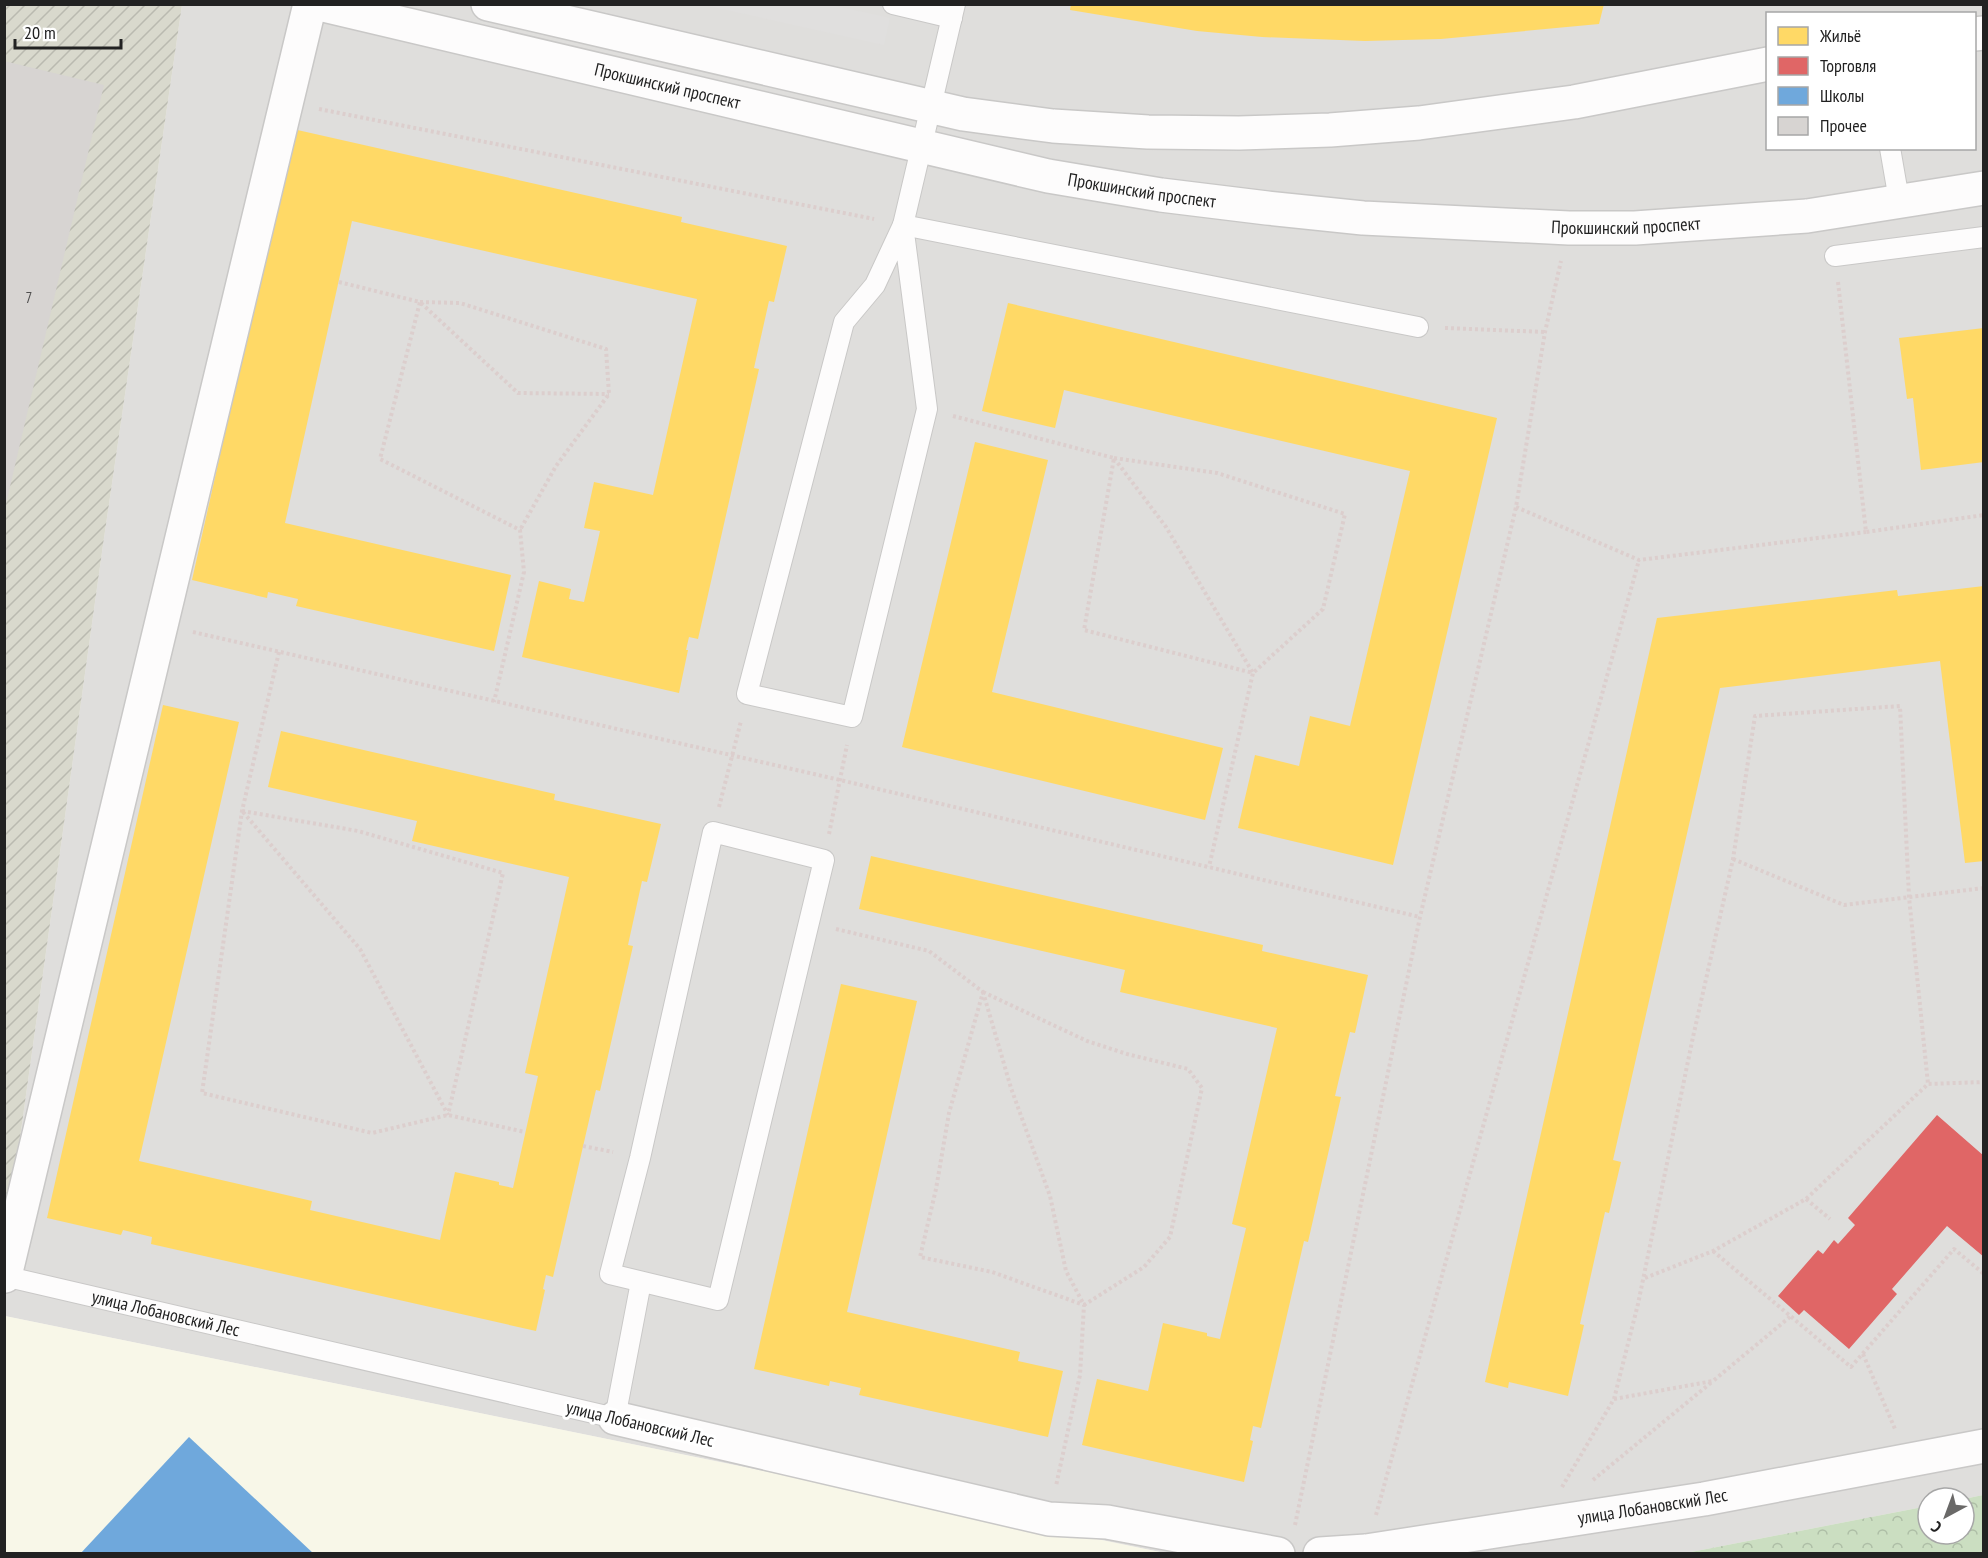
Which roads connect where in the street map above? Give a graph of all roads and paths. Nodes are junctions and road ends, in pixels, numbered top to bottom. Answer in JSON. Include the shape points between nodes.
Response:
{"nodes":[{"id":1,"x":310,"y":4,"type":"edge"},
{"id":2,"x":319,"y":4,"type":"edge"},
{"id":3,"x":488,"y":4,"type":"edge"},
{"id":4,"x":893,"y":4,"type":"edge"},
{"id":5,"x":954,"y":11,"type":"edge"},
{"id":6,"x":1766,"y":64,"type":"edge"},
{"id":7,"x":310,"y":107,"type":"dead end"},
{"id":8,"x":931,"y":107,"type":"junction"},
{"id":9,"x":922,"y":146,"type":"junction"},
{"id":10,"x":1890,"y":150,"type":"edge"},
{"id":11,"x":1983,"y":188,"type":"edge"},
{"id":12,"x":1899,"y":200,"type":"junction"},
{"id":13,"x":903,"y":225,"type":"junction"},
{"id":14,"x":1569,"y":228,"type":"junction"},
{"id":15,"x":1983,"y":237,"type":"edge"},
{"id":16,"x":1835,"y":256,"type":"joint"},
{"id":17,"x":339,"y":282,"type":"dead end"},
{"id":18,"x":420,"y":302,"type":"junction"},
{"id":19,"x":1418,"y":327,"type":"joint"},
{"id":20,"x":1545,"y":332,"type":"junction"},
{"id":21,"x":609,"y":394,"type":"junction"},
{"id":22,"x":927,"y":409,"type":"junction"},
{"id":23,"x":1114,"y":458,"type":"junction"},
{"id":24,"x":1516,"y":507,"type":"junction"},
{"id":25,"x":1983,"y":515,"type":"edge"},
{"id":26,"x":520,"y":530,"type":"junction"},
{"id":27,"x":1866,"y":532,"type":"junction"},
{"id":28,"x":1639,"y":560,"type":"junction"},
{"id":29,"x":182,"y":630,"type":"dead end"},
{"id":30,"x":279,"y":652,"type":"junction"},
{"id":31,"x":1253,"y":673,"type":"junction"},
{"id":32,"x":747,"y":694,"type":"junction"},
{"id":33,"x":494,"y":702,"type":"junction"},
{"id":34,"x":852,"y":717,"type":"junction"},
{"id":35,"x":732,"y":756,"type":"junction"},
{"id":36,"x":840,"y":780,"type":"junction"},
{"id":37,"x":242,"y":811,"type":"junction"},
{"id":38,"x":713,"y":832,"type":"junction"},
{"id":39,"x":1733,"y":859,"type":"junction"},
{"id":40,"x":824,"y":860,"type":"junction"},
{"id":41,"x":1209,"y":867,"type":"junction"},
{"id":42,"x":1983,"y":888,"type":"edge"},
{"id":43,"x":1909,"y":897,"type":"junction"},
{"id":44,"x":1420,"y":917,"type":"junction"},
{"id":45,"x":809,"y":923,"type":"junction"},
{"id":46,"x":983,"y":992,"type":"junction"},
{"id":47,"x":1983,"y":1082,"type":"edge"},
{"id":48,"x":1928,"y":1084,"type":"junction"},
{"id":49,"x":448,"y":1115,"type":"junction"},
{"id":50,"x":525,"y":1132,"type":"dead end"},
{"id":51,"x":1806,"y":1199,"type":"junction"},
{"id":52,"x":1830,"y":1218,"type":"dead end"},
{"id":53,"x":1713,"y":1251,"type":"junction"},
{"id":54,"x":1983,"y":1274,"type":"edge"},
{"id":55,"x":5,"y":1276,"type":"edge"},
{"id":56,"x":1645,"y":1278,"type":"junction"},
{"id":57,"x":641,"y":1282,"type":"junction"},
{"id":58,"x":1084,"y":1305,"type":"junction"},
{"id":59,"x":1791,"y":1316,"type":"junction"},
{"id":60,"x":1863,"y":1354,"type":"junction"},
{"id":61,"x":1713,"y":1381,"type":"junction"},
{"id":62,"x":1614,"y":1399,"type":"junction"},
{"id":63,"x":615,"y":1418,"type":"junction"},
{"id":64,"x":1983,"y":1446,"type":"edge"},
{"id":65,"x":1908,"y":1461,"type":"junction"},
{"id":66,"x":1585,"y":1486,"type":"dead end"},
{"id":67,"x":1048,"y":1519,"type":"junction"},
{"id":68,"x":1539,"y":1524,"type":"junction"},
{"id":69,"x":1286,"y":1542,"type":"edge"},
{"id":70,"x":1366,"y":1551,"type":"junction"},
{"id":71,"x":1320,"y":1554,"type":"edge"}],
"edges":[{"from":1,"to":55,"type":"street"},
{"from":2,"to":9,"type":"street","name":"Прокшинский проспект"},
{"from":3,"to":8,"type":"street"},
{"from":4,"to":5,"type":"lane"},
{"from":5,"to":8,"type":"lane"},
{"from":6,"to":8,"type":"street","via":[[1574,102],[1419,123],[1330,130],[1148,132],[1053,126]]},
{"from":7,"to":13,"type":"path"},
{"from":8,"to":9,"type":"lane"},
{"from":9,"to":13,"type":"lane"},
{"from":9,"to":14,"type":"street","name":"Прокшинский проспект","via":[[1048,176],[1184,198],[1363,218]]},
{"from":10,"to":12,"type":"lane"},
{"from":11,"to":12,"type":"street","name":"Прокшинский проспект"},
{"from":12,"to":14,"type":"street","name":"Прокшинский проспект","via":[[1807,216],[1635,228]]},
{"from":13,"to":19,"type":"lane"},
{"from":13,"to":22,"type":"lane"},
{"from":13,"to":32,"type":"lane","via":[[875,285],[844,322]]},
{"from":14,"to":20,"type":"path"},
{"from":15,"to":16,"type":"lane"},
{"from":16,"to":27,"type":"path"},
{"from":17,"to":18,"type":"path"},
{"from":18,"to":21,"type":"path","via":[[518,393]]},
{"from":18,"to":21,"type":"path","via":[[460,303],[606,349]]},
{"from":18,"to":26,"type":"path","via":[[380,459]]},
{"from":19,"to":20,"type":"path"},
{"from":20,"to":24,"type":"path"},
{"from":21,"to":26,"type":"path","via":[[556,466]]},
{"from":22,"to":23,"type":"path"},
{"from":22,"to":34,"type":"lane"},
{"from":23,"to":31,"type":"path","via":[[1166,527]]},
{"from":23,"to":31,"type":"path","via":[[1084,630]]},
{"from":23,"to":31,"type":"path","via":[[1217,473],[1345,514],[1323,609]]},
{"from":24,"to":28,"type":"path"},
{"from":24,"to":44,"type":"path"},
{"from":25,"to":27,"type":"path"},
{"from":26,"to":33,"type":"path","via":[[524,573]]},
{"from":27,"to":28,"type":"path"},
{"from":28,"to":70,"type":"path"},
{"from":29,"to":30,"type":"path"},
{"from":30,"to":33,"type":"path"},
{"from":30,"to":37,"type":"path"},
{"from":31,"to":41,"type":"path"},
{"from":32,"to":34,"type":"lane"},
{"from":32,"to":35,"type":"path"},
{"from":33,"to":35,"type":"path"},
{"from":34,"to":36,"type":"path"},
{"from":35,"to":36,"type":"path"},
{"from":35,"to":38,"type":"path"},
{"from":36,"to":40,"type":"path"},
{"from":36,"to":41,"type":"path"},
{"from":37,"to":49,"type":"path","via":[[360,949]]},
{"from":37,"to":49,"type":"path","via":[[358,831],[502,873]]},
{"from":37,"to":49,"type":"path","via":[[202,1093],[372,1132]]},
{"from":38,"to":40,"type":"lane"},
{"from":38,"to":57,"type":"lane","via":[[610,1274]]},
{"from":39,"to":43,"type":"path","via":[[1844,905]]},
{"from":39,"to":43,"type":"path","via":[[1755,716],[1900,706]]},
{"from":39,"to":56,"type":"path","via":[[1690,1048]]},
{"from":40,"to":45,"type":"lane"},
{"from":41,"to":44,"type":"path"},
{"from":42,"to":43,"type":"path"},
{"from":43,"to":48,"type":"path"},
{"from":44,"to":69,"type":"path"},
{"from":45,"to":46,"type":"path","via":[[929,951]]},
{"from":45,"to":57,"type":"lane","via":[[718,1300]]},
{"from":46,"to":58,"type":"path","via":[[1011,1088],[1050,1196],[1066,1271]]},
{"from":46,"to":58,"type":"path","via":[[949,1113],[920,1257],[992,1272]]},
{"from":46,"to":58,"type":"path","via":[[1087,1041],[1188,1069],[1202,1088],[1170,1237],[1144,1267]]},
{"from":47,"to":48,"type":"path"},
{"from":48,"to":51,"type":"path"},
{"from":49,"to":50,"type":"path"},
{"from":51,"to":52,"type":"path"},
{"from":51,"to":53,"type":"path"},
{"from":53,"to":56,"type":"path"},
{"from":53,"to":59,"type":"path"},
{"from":54,"to":60,"type":"path","via":[[1954,1249]]},
{"from":55,"to":63,"type":"lane","name":"улица Лобановский Лес"},
{"from":56,"to":62,"type":"path"},
{"from":57,"to":63,"type":"lane"},
{"from":58,"to":67,"type":"path","via":[[1080,1375]]},
{"from":59,"to":60,"type":"path","via":[[1851,1367]]},
{"from":59,"to":61,"type":"path"},
{"from":60,"to":65,"type":"path"},
{"from":61,"to":62,"type":"path"},
{"from":61,"to":66,"type":"path"},
{"from":62,"to":68,"type":"path"},
{"from":63,"to":67,"type":"street","name":"улица Лобановский Лес"},
{"from":64,"to":65,"type":"street","name":"улица Лобановский Лес"},
{"from":65,"to":68,"type":"street","name":"улица Лобановский Лес","via":[[1704,1499]]},
{"from":67,"to":69,"type":"street","name":"улица Лобановский Лес"},
{"from":68,"to":70,"type":"street","name":"улица Лобановский Лес"},
{"from":70,"to":71,"type":"street","name":"улица Лобановский Лес"}]}
